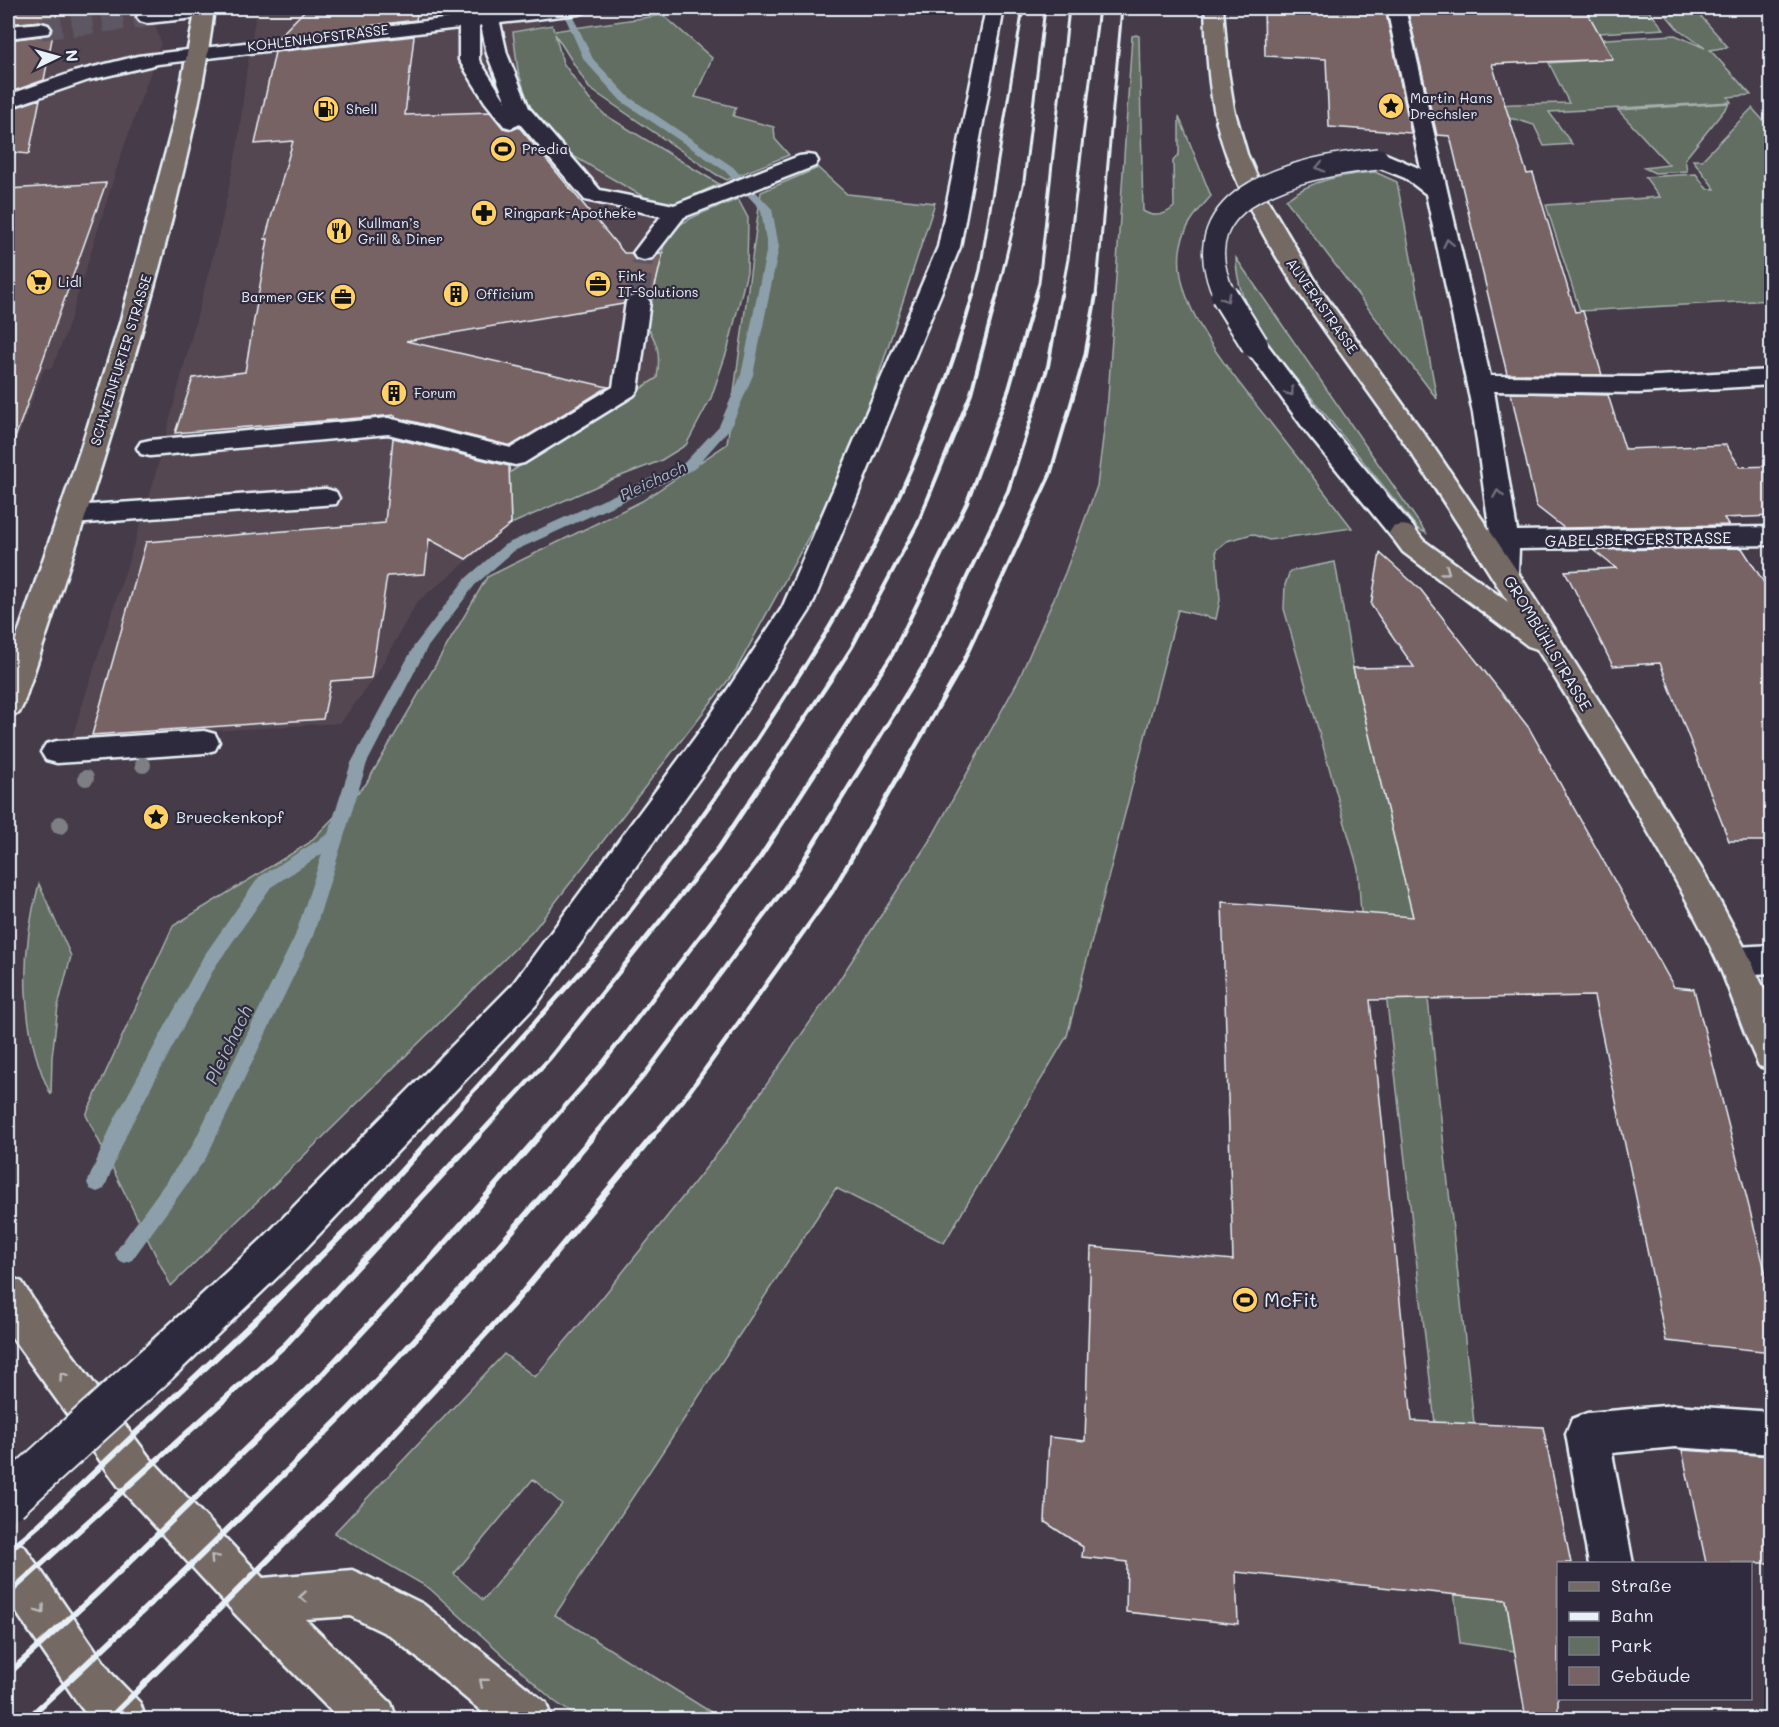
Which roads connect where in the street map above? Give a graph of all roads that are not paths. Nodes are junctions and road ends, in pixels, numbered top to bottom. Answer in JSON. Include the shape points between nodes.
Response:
{"nodes":[{"id":1,"x":578,"y":8,"type":"edge"},
{"id":2,"x":995,"y":8,"type":"edge"},
{"id":3,"x":1214,"y":8,"type":"edge"},
{"id":4,"x":1396,"y":8,"type":"edge"},
{"id":5,"x":205,"y":9,"type":"edge"},
{"id":6,"x":493,"y":15,"type":"edge"},
{"id":7,"x":150,"y":16,"type":"tunnel mouth"},
{"id":8,"x":41,"y":29,"type":"tunnel mouth"},
{"id":9,"x":8,"y":32,"type":"edge"},
{"id":10,"x":199,"y":52,"type":"junction"},
{"id":11,"x":8,"y":102,"type":"edge"},
{"id":12,"x":1424,"y":132,"type":"junction"},
{"id":13,"x":1378,"y":159,"type":"junction"},
{"id":14,"x":807,"y":161,"type":"dead end"},
{"id":15,"x":1437,"y":192,"type":"junction"},
{"id":16,"x":676,"y":212,"type":"junction"},
{"id":17,"x":644,"y":253,"type":"tunnel mouth"},
{"id":18,"x":638,"y":302,"type":"tunnel mouth"},
{"id":19,"x":1772,"y":377,"type":"edge"},
{"id":20,"x":1479,"y":383,"type":"junction"},
{"id":21,"x":150,"y":448,"type":"dead end"},
{"id":22,"x":326,"y":498,"type":"dead end"},
{"id":23,"x":73,"y":515,"type":"junction"},
{"id":24,"x":1403,"y":533,"type":"joint"},
{"id":25,"x":1772,"y":536,"type":"edge"},
{"id":26,"x":1505,"y":540,"type":"junction"},
{"id":27,"x":1504,"y":573,"type":"junction"},
{"id":28,"x":1552,"y":649,"type":"junction"},
{"id":29,"x":8,"y":705,"type":"edge"},
{"id":30,"x":204,"y":742,"type":"dead end"},
{"id":31,"x":57,"y":752,"type":"dead end"},
{"id":32,"x":1772,"y":959,"type":"edge"},
{"id":33,"x":1736,"y":961,"type":"junction"},
{"id":34,"x":1772,"y":1055,"type":"edge"},
{"id":35,"x":8,"y":1295,"type":"edge"},
{"id":36,"x":1772,"y":1433,"type":"edge"},
{"id":37,"x":8,"y":1499,"type":"edge"},
{"id":38,"x":8,"y":1562,"type":"edge"},
{"id":39,"x":1611,"y":1562,"type":"edge"},
{"id":40,"x":254,"y":1601,"type":"junction"},
{"id":41,"x":106,"y":1710,"type":"edge"},
{"id":42,"x":374,"y":1719,"type":"edge"},
{"id":43,"x":528,"y":1719,"type":"edge"}],
"edges":[{"from":1,"to":6,"type":"street","name":"KOHLENHOFSTRASSE"},
{"from":2,"to":37,"type":"street","bridge":true,"via":[[949,247],[796,610],[713,736],[524,995],[278,1251]]},
{"from":3,"to":27,"type":"main road","name":"AUVERASTRASSE","via":[[1224,111],[1242,170],[1270,226]]},
{"from":4,"to":12,"type":"street","name":"GROMBÜHLSTRASSE"},
{"from":5,"to":7,"type":"street"},
{"from":5,"to":10,"type":"main road","name":"SCHWEINFURTER STRASSE"},
{"from":6,"to":10,"type":"street","name":"KOHLENHOFSTRASSE"},
{"from":6,"to":16,"type":"street","via":[[496,54],[519,110],[593,195]]},
{"from":8,"to":9,"type":"street"},
{"from":10,"to":11,"type":"street","name":"KOHLENHOFSTRASSE","via":[[67,78]]},
{"from":10,"to":23,"type":"main road","name":"SCHWEINFURTER STRASSE","via":[[145,285]]},
{"from":12,"to":13,"type":"street","via":[[1407,148]]},
{"from":12,"to":15,"type":"street","name":"GROMBÜHLSTRASSE"},
{"from":13,"to":15,"type":"street","via":[[1413,172]]},
{"from":13,"to":24,"type":"street","one_way":true,"bridge":true,"via":[[1322,166],[1254,191],[1225,217],[1213,249],[1214,266],[1228,302],[1255,345]]},
{"from":14,"to":16,"type":"street"},
{"from":20,"to":15,"type":"street","name":"GROMBÜHLSTRASSE","one_way":true},
{"from":16,"to":17,"type":"street"},
{"from":18,"to":21,"type":"street","via":[[625,390],[515,457],[388,426]]},
{"from":19,"to":20,"type":"street","via":[[1638,385]]},
{"from":26,"to":20,"type":"street","name":"GROMBÜHLSTRASSE","one_way":true},
{"from":22,"to":23,"type":"street"},
{"from":23,"to":29,"type":"main road","name":"SCHWEINFURTER STRASSE"},
{"from":24,"to":28,"type":"main road","one_way":true,"via":[[1413,546]]},
{"from":25,"to":26,"type":"street","name":"GABELSBERGERSTRASSE"},
{"from":26,"to":27,"type":"street","name":"GROMBÜHLSTRASSE"},
{"from":27,"to":28,"type":"main road","name":"GROMBÜHLSTRASSE"},
{"from":28,"to":33,"type":"main road","name":"GROMBÜHLSTRASSE"},
{"from":30,"to":31,"type":"street"},
{"from":32,"to":33,"type":"street"},
{"from":33,"to":34,"type":"main road","name":"GROMBÜHLSTRASSE"},
{"from":40,"to":35,"type":"main road","one_way":true,"via":[[134,1472]]},
{"from":36,"to":39,"type":"street","via":[[1675,1426],[1587,1434]]},
{"from":38,"to":41,"type":"main road","one_way":true},
{"from":40,"to":42,"type":"main road"},
{"from":43,"to":40,"type":"main road","one_way":true,"via":[[407,1620],[352,1593]]}]}
